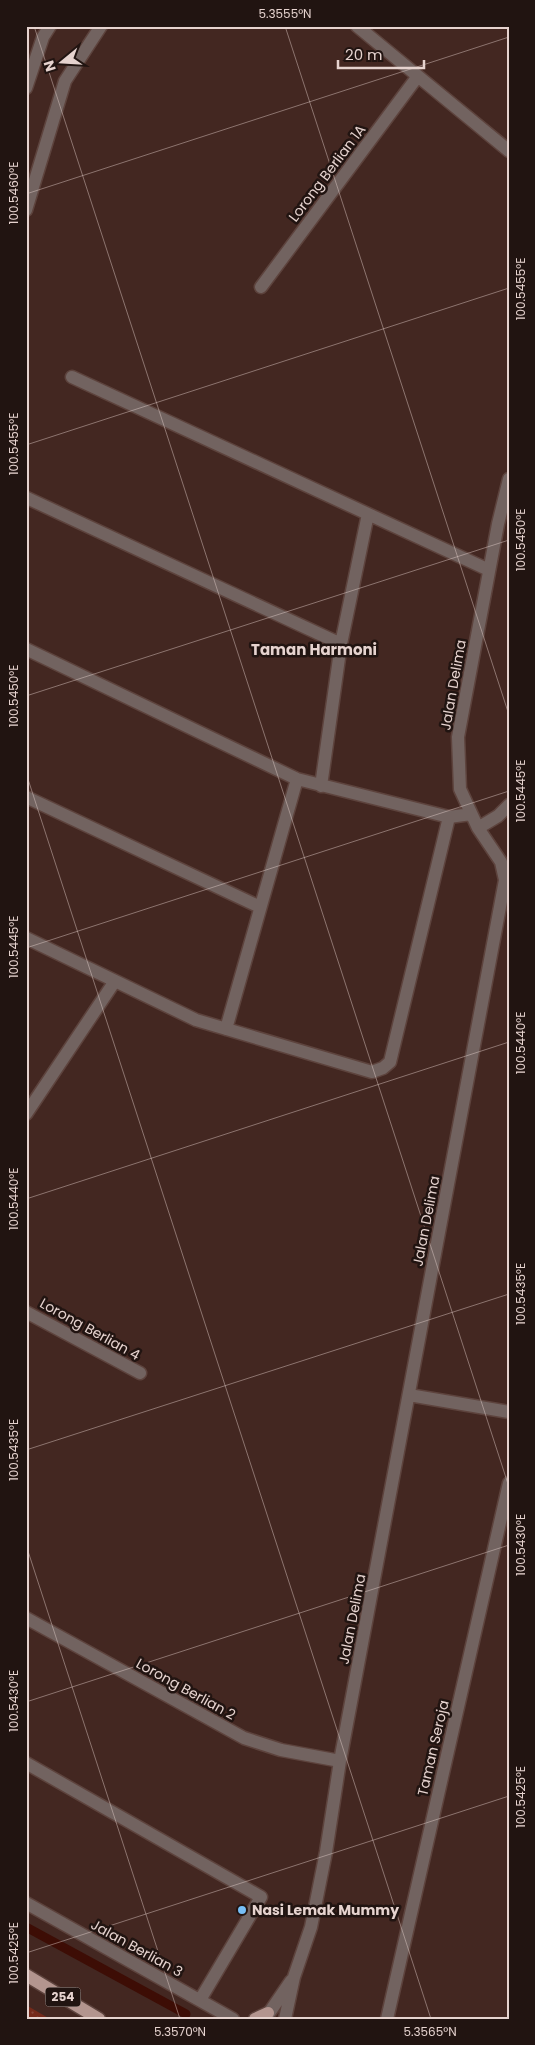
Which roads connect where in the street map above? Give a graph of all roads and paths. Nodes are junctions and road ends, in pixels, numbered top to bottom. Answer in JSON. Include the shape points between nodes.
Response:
{"nodes":[{"id":1,"x":50,"y":26,"type":"edge"},
{"id":2,"x":101,"y":26,"type":"edge"},
{"id":3,"x":357,"y":26,"type":"edge"},
{"id":4,"x":418,"y":76,"type":"junction"},
{"id":5,"x":26,"y":88,"type":"edge"},
{"id":6,"x":509,"y":151,"type":"edge"},
{"id":7,"x":26,"y":210,"type":"edge"},
{"id":8,"x":260,"y":287,"type":"dead end"},
{"id":9,"x":72,"y":377,"type":"dead end"},
{"id":10,"x":509,"y":479,"type":"edge"},
{"id":11,"x":27,"y":498,"type":"edge"},
{"id":12,"x":368,"y":514,"type":"junction"},
{"id":13,"x":489,"y":570,"type":"junction"},
{"id":14,"x":341,"y":644,"type":"junction"},
{"id":15,"x":26,"y":649,"type":"edge"},
{"id":16,"x":297,"y":779,"type":"junction"},
{"id":17,"x":321,"y":786,"type":"junction"},
{"id":18,"x":26,"y":798,"type":"edge"},
{"id":19,"x":509,"y":805,"type":"edge"},
{"id":20,"x":471,"y":814,"type":"junction"},
{"id":21,"x":449,"y":817,"type":"junction"},
{"id":22,"x":478,"y":828,"type":"junction"},
{"id":23,"x":260,"y":907,"type":"junction"},
{"id":24,"x":26,"y":938,"type":"edge"},
{"id":25,"x":115,"y":981,"type":"junction"},
{"id":26,"x":226,"y":1029,"type":"junction"},
{"id":27,"x":26,"y":1114,"type":"edge"},
{"id":28,"x":26,"y":1312,"type":"edge"},
{"id":29,"x":140,"y":1373,"type":"dead end"},
{"id":30,"x":409,"y":1395,"type":"junction"},
{"id":31,"x":509,"y":1412,"type":"edge"},
{"id":32,"x":509,"y":1483,"type":"edge"},
{"id":33,"x":26,"y":1618,"type":"edge"},
{"id":34,"x":340,"y":1761,"type":"junction"},
{"id":35,"x":26,"y":1763,"type":"edge"},
{"id":36,"x":26,"y":1903,"type":"edge"},
{"id":37,"x":26,"y":1975,"type":"edge"},
{"id":38,"x":294,"y":1977,"type":"junction"},
{"id":39,"x":200,"y":2000,"type":"junction"},
{"id":40,"x":266,"y":2016,"type":"edge"},
{"id":41,"x":99,"y":2019,"type":"edge"},
{"id":42,"x":233,"y":2019,"type":"edge"},
{"id":43,"x":255,"y":2019,"type":"edge"},
{"id":44,"x":285,"y":2019,"type":"edge"},
{"id":45,"x":387,"y":2019,"type":"edge"}],
"edges":[{"from":1,"to":5,"type":"street","via":[[43,37]]},
{"from":2,"to":7,"type":"street","via":[[65,81]]},
{"from":3,"to":4,"type":"street"},
{"from":4,"to":6,"type":"street"},
{"from":4,"to":8,"type":"street","name":"Lorong Berlian 1A"},
{"from":9,"to":12,"type":"street"},
{"from":10,"to":13,"type":"street","name":"Jalan Delima"},
{"from":11,"to":14,"type":"street"},
{"from":12,"to":13,"type":"street"},
{"from":12,"to":14,"type":"street"},
{"from":13,"to":20,"type":"street","name":"Jalan Delima","via":[[458,737],[460,789]]},
{"from":14,"to":17,"type":"street"},
{"from":15,"to":16,"type":"street"},
{"from":16,"to":17,"type":"street"},
{"from":16,"to":23,"type":"street"},
{"from":17,"to":21,"type":"street"},
{"from":18,"to":23,"type":"street"},
{"from":19,"to":22,"type":"street"},
{"from":20,"to":21,"type":"street"},
{"from":20,"to":22,"type":"street","name":"Jalan Delima"},
{"from":21,"to":26,"type":"street","via":[[390,1062],[372,1072]]},
{"from":22,"to":30,"type":"street","name":"Jalan Delima","via":[[502,862],[505,880]]},
{"from":23,"to":26,"type":"street"},
{"from":24,"to":25,"type":"street"},
{"from":25,"to":26,"type":"street","via":[[196,1020]]},
{"from":25,"to":27,"type":"street"},
{"from":28,"to":29,"type":"street","name":"Lorong Berlian 4"},
{"from":30,"to":31,"type":"street"},
{"from":30,"to":34,"type":"street","name":"Jalan Delima"},
{"from":32,"to":45,"type":"street","name":"Taman Seroja"},
{"from":33,"to":34,"type":"street","name":"Lorong Berlian 2","via":[[244,1738],[281,1750]]},
{"from":34,"to":38,"type":"street","name":"Jalan Delima","via":[[311,1927]]},
{"from":35,"to":39,"type":"street","via":[[261,1897]]},
{"from":36,"to":39,"type":"street","name":"Jalan Berlian 3"},
{"from":37,"to":41,"type":"main road","number":"254"},
{"from":38,"to":40,"type":"street","name":"Jalan Delima"},
{"from":38,"to":44,"type":"street","name":"Jalan Delima"},
{"from":39,"to":42,"type":"street","name":"Jalan Berlian 3"},
{"from":40,"to":43,"type":"main road"}]}
